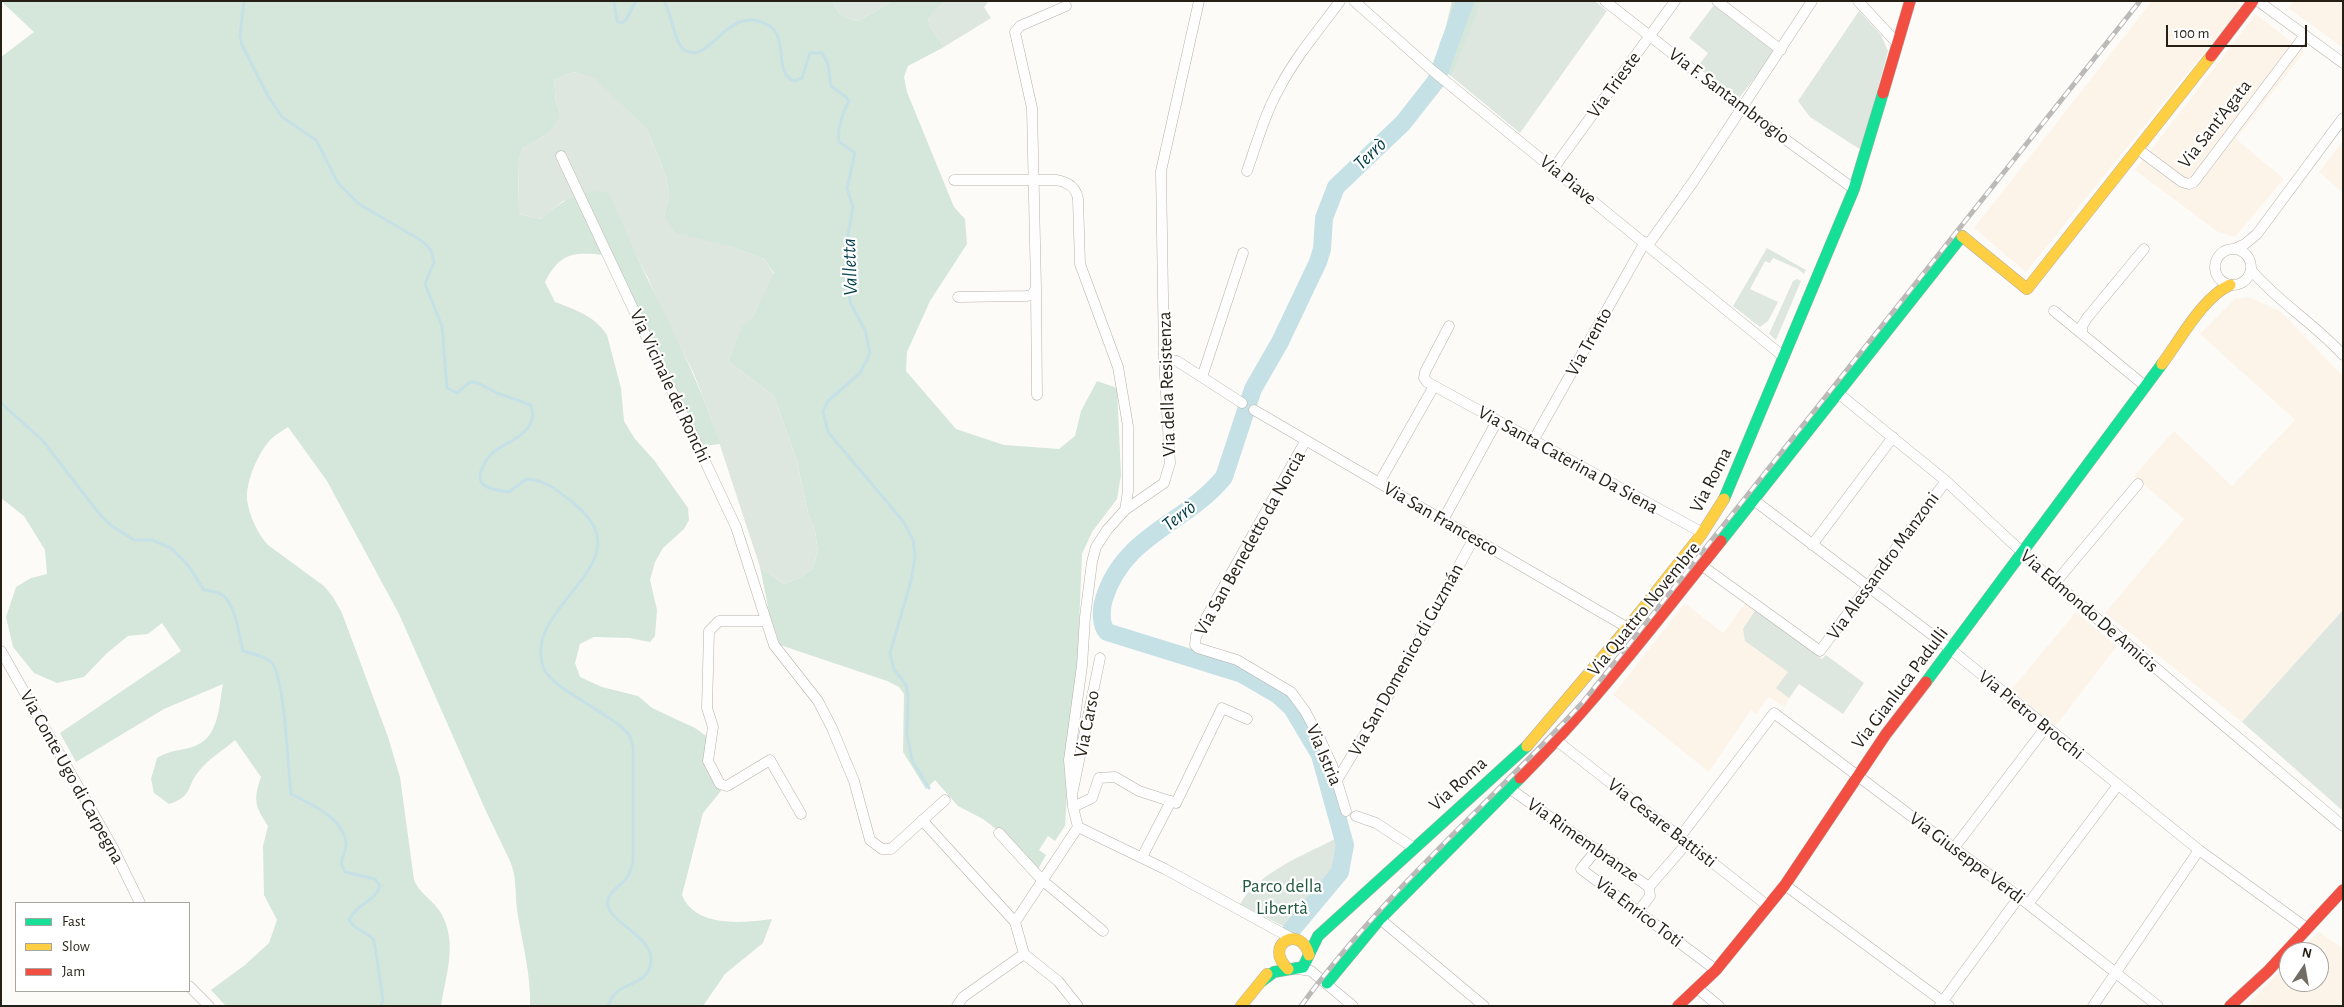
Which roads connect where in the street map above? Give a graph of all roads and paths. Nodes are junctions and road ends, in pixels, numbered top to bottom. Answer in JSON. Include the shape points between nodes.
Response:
{"nodes":[{"id":1,"x":1199,"y":1,"type":"edge"},
{"id":2,"x":1340,"y":1,"type":"edge"},
{"id":3,"x":1354,"y":1,"type":"edge"},
{"id":4,"x":1605,"y":1,"type":"edge"},
{"id":5,"x":1675,"y":1,"type":"edge"},
{"id":6,"x":1717,"y":1,"type":"edge"},
{"id":7,"x":1812,"y":1,"type":"edge"},
{"id":8,"x":1858,"y":1,"type":"edge"},
{"id":9,"x":1910,"y":1,"type":"edge"},
{"id":10,"x":2252,"y":1,"type":"edge"},
{"id":11,"x":2258,"y":1,"type":"edge"},
{"id":12,"x":2277,"y":1,"type":"edge"},
{"id":13,"x":1066,"y":6,"type":"dead end"},
{"id":14,"x":2271,"y":10,"type":"junction"},
{"id":15,"x":1649,"y":35,"type":"junction"},
{"id":16,"x":2305,"y":35,"type":"junction"},
{"id":17,"x":1898,"y":44,"type":"junction"},
{"id":18,"x":1781,"y":50,"type":"junction"},
{"id":19,"x":2343,"y":63,"type":"edge"},
{"id":20,"x":1742,"y":108,"type":"junction"},
{"id":21,"x":2343,"y":118,"type":"edge"},
{"id":22,"x":2139,"y":150,"type":"junction"},
{"id":23,"x":561,"y":156,"type":"dead end"},
{"id":24,"x":1553,"y":169,"type":"junction"},
{"id":25,"x":1247,"y":171,"type":"dead end"},
{"id":26,"x":1033,"y":179,"type":"junction"},
{"id":27,"x":954,"y":180,"type":"dead end"},
{"id":28,"x":1854,"y":189,"type":"junction"},
{"id":29,"x":2257,"y":234,"type":"junction"},
{"id":30,"x":1646,"y":244,"type":"junction"},
{"id":31,"x":2144,"y":249,"type":"dead end"},
{"id":32,"x":2234,"y":249,"type":"junction"},
{"id":33,"x":1243,"y":253,"type":"dead end"},
{"id":34,"x":2251,"y":268,"type":"junction"},
{"id":35,"x":2216,"y":273,"type":"junction"},
{"id":36,"x":2244,"y":282,"type":"junction"},
{"id":37,"x":2230,"y":285,"type":"junction"},
{"id":38,"x":1036,"y":288,"type":"junction"},
{"id":39,"x":2266,"y":288,"type":"junction"},
{"id":40,"x":958,"y":297,"type":"dead end"},
{"id":41,"x":2207,"y":303,"type":"junction"},
{"id":42,"x":2054,"y":311,"type":"dead end"},
{"id":43,"x":1449,"y":326,"type":"dead end"},
{"id":44,"x":2082,"y":334,"type":"junction"},
{"id":45,"x":2343,"y":355,"type":"edge"},
{"id":46,"x":1784,"y":357,"type":"junction"},
{"id":47,"x":1164,"y":358,"type":"junction"},
{"id":48,"x":1202,"y":377,"type":"junction"},
{"id":49,"x":1434,"y":386,"type":"junction"},
{"id":50,"x":2145,"y":386,"type":"junction"},
{"id":51,"x":1838,"y":393,"type":"junction"},
{"id":52,"x":1037,"y":395,"type":"dead end"},
{"id":53,"x":1242,"y":403,"type":"dead end"},
{"id":54,"x":1254,"y":410,"type":"dead end"},
{"id":55,"x":1496,"y":421,"type":"junction"},
{"id":56,"x":1893,"y":437,"type":"junction"},
{"id":57,"x":1306,"y":440,"type":"junction"},
{"id":58,"x":1533,"y":441,"type":"junction"},
{"id":59,"x":1946,"y":481,"type":"junction"},
{"id":60,"x":1379,"y":483,"type":"junction"},
{"id":61,"x":2138,"y":484,"type":"dead end"},
{"id":62,"x":1755,"y":501,"type":"junction"},
{"id":63,"x":1125,"y":510,"type":"junction"},
{"id":64,"x":1443,"y":520,"type":"junction"},
{"id":65,"x":1703,"y":533,"type":"junction"},
{"id":66,"x":1474,"y":538,"type":"junction"},
{"id":67,"x":1812,"y":545,"type":"junction"},
{"id":68,"x":2022,"y":554,"type":"junction"},
{"id":69,"x":1701,"y":565,"type":"junction"},
{"id":70,"x":2056,"y":583,"type":"junction"},
{"id":71,"x":1867,"y":587,"type":"junction"},
{"id":72,"x":766,"y":621,"type":"junction"},
{"id":73,"x":1628,"y":628,"type":"junction"},
{"id":74,"x":1194,"y":645,"type":"joint"},
{"id":75,"x":1951,"y":650,"type":"junction"},
{"id":76,"x":1,"y":652,"type":"edge"},
{"id":77,"x":1100,"y":658,"type":"dead end"},
{"id":78,"x":1248,"y":719,"type":"dead end"},
{"id":79,"x":2046,"y":727,"type":"junction"},
{"id":80,"x":1557,"y":741,"type":"junction"},
{"id":81,"x":1858,"y":776,"type":"junction"},
{"id":82,"x":1338,"y":780,"type":"junction"},
{"id":83,"x":2118,"y":785,"type":"junction"},
{"id":84,"x":1509,"y":788,"type":"junction"},
{"id":85,"x":1073,"y":790,"type":"junction"},
{"id":86,"x":944,"y":800,"type":"dead end"},
{"id":87,"x":1171,"y":801,"type":"junction"},
{"id":88,"x":1073,"y":807,"type":"junction"},
{"id":89,"x":1346,"y":811,"type":"dead end"},
{"id":90,"x":801,"y":814,"type":"dead end"},
{"id":91,"x":1356,"y":816,"type":"dead end"},
{"id":92,"x":922,"y":820,"type":"junction"},
{"id":93,"x":2343,"y":826,"type":"edge"},
{"id":94,"x":1078,"y":827,"type":"junction"},
{"id":95,"x":999,"y":832,"type":"dead end"},
{"id":96,"x":1683,"y":840,"type":"junction"},
{"id":97,"x":1414,"y":848,"type":"junction"},
{"id":98,"x":1954,"y":848,"type":"junction"},
{"id":99,"x":1597,"y":849,"type":"junction"},
{"id":100,"x":2199,"y":850,"type":"junction"},
{"id":101,"x":1142,"y":857,"type":"junction"},
{"id":102,"x":1042,"y":880,"type":"junction"},
{"id":103,"x":1785,"y":885,"type":"junction"},
{"id":104,"x":2343,"y":890,"type":"edge"},
{"id":105,"x":1650,"y":891,"type":"junction"},
{"id":106,"x":2019,"y":897,"type":"junction"},
{"id":107,"x":140,"y":902,"type":"edge"},
{"id":108,"x":2028,"y":904,"type":"junction"},
{"id":109,"x":1768,"y":906,"type":"junction"},
{"id":110,"x":1638,"y":912,"type":"junction"},
{"id":111,"x":1380,"y":919,"type":"junction"},
{"id":112,"x":1015,"y":922,"type":"junction"},
{"id":113,"x":2308,"y":929,"type":"junction"},
{"id":114,"x":1103,"y":931,"type":"dead end"},
{"id":115,"x":1318,"y":936,"type":"junction"},
{"id":116,"x":1296,"y":939,"type":"junction"},
{"id":117,"x":1024,"y":954,"type":"junction"},
{"id":118,"x":1278,"y":955,"type":"junction"},
{"id":119,"x":1309,"y":956,"type":"junction"},
{"id":120,"x":1293,"y":969,"type":"junction"},
{"id":121,"x":1716,"y":970,"type":"junction"},
{"id":122,"x":2116,"y":973,"type":"junction"},
{"id":123,"x":1316,"y":975,"type":"junction"},
{"id":124,"x":1262,"y":981,"type":"junction"},
{"id":125,"x":1327,"y":984,"type":"junction"},
{"id":126,"x":190,"y":987,"type":"edge"},
{"id":127,"x":1697,"y":988,"type":"junction"},
{"id":128,"x":960,"y":1002,"type":"edge"},
{"id":129,"x":1944,"y":1004,"type":"edge"},
{"id":130,"x":209,"y":1006,"type":"edge"},
{"id":131,"x":972,"y":1006,"type":"edge"},
{"id":132,"x":1078,"y":1006,"type":"edge"},
{"id":133,"x":1241,"y":1006,"type":"edge"},
{"id":134,"x":1353,"y":1006,"type":"edge"},
{"id":135,"x":1484,"y":1006,"type":"edge"},
{"id":136,"x":1678,"y":1006,"type":"edge"},
{"id":137,"x":1719,"y":1006,"type":"edge"},
{"id":138,"x":2093,"y":1006,"type":"edge"},
{"id":139,"x":2158,"y":1006,"type":"edge"},
{"id":140,"x":2230,"y":1006,"type":"edge"}],
"edges":[{"from":1,"to":47,"type":"street","name":"Via della Resistenza","via":[[1161,171]]},
{"from":2,"to":25,"type":"street","via":[[1279,88]]},
{"from":3,"to":24,"type":"street","name":"Via Piave","via":[[1447,83]]},
{"from":4,"to":15,"type":"street","name":"Via F. Santambrogio"},
{"from":5,"to":15,"type":"street","name":"Via Trieste"},
{"from":6,"to":18,"type":"street"},
{"from":7,"to":18,"type":"street","name":"Via Trento"},
{"from":8,"to":17,"type":"street"},
{"from":9,"to":17,"type":"street","name":"Via Roma"},
{"from":10,"to":22,"type":"street"},
{"from":11,"to":14,"type":"street"},
{"from":12,"to":14,"type":"street"},
{"from":13,"to":26,"type":"street","via":[[1020,26],[1015,32],[1032,108]]},
{"from":14,"to":16,"type":"street"},
{"from":15,"to":20,"type":"street","name":"Via F. Santambrogio"},
{"from":15,"to":24,"type":"street","name":"Via Trieste"},
{"from":16,"to":19,"type":"street"},
{"from":16,"to":22,"type":"street","name":"Via Sant'Agata","via":[[2194,182],[2182,182]]},
{"from":17,"to":28,"type":"street","name":"Via Roma"},
{"from":18,"to":20,"type":"street","name":"Via Trento"},
{"from":20,"to":28,"type":"street","name":"Via F. Santambrogio"},
{"from":20,"to":30,"type":"street","name":"Via Trento"},
{"from":21,"to":29,"type":"street"},
{"from":22,"to":51,"type":"street","name":"Via Quattro Novembre","via":[[2028,289],[1964,235]]},
{"from":23,"to":72,"type":"street","name":"Via Vicinale dei Ronchi","via":[[736,527]]},
{"from":24,"to":30,"type":"street","name":"Via Piave"},
{"from":26,"to":27,"type":"street"},
{"from":26,"to":38,"type":"street"},
{"from":26,"to":63,"type":"street","via":[[1066,182],[1078,196],[1080,264],[1118,367],[1128,426]]},
{"from":28,"to":46,"type":"street","name":"Via Roma"},
{"from":29,"to":32,"type":"street"},
{"from":29,"to":34,"type":"street","via":[[2251,249]]},
{"from":30,"to":46,"type":"street","name":"Via Piave"},
{"from":30,"to":58,"type":"street","name":"Via Trento"},
{"from":31,"to":44,"type":"street","via":[[2087,318]]},
{"from":32,"to":34,"type":"street","via":[[2244,252]]},
{"from":32,"to":35,"type":"street","via":[[2221,254],[2216,262]]},
{"from":33,"to":48,"type":"street"},
{"from":34,"to":36,"type":"street"},
{"from":34,"to":39,"type":"street"},
{"from":35,"to":37,"type":"street","via":[[2221,281]]},
{"from":35,"to":41,"type":"street"},
{"from":36,"to":37,"type":"street"},
{"from":36,"to":39,"type":"street"},
{"from":37,"to":41,"type":"street","via":[[2219,290]]},
{"from":38,"to":40,"type":"street","via":[[1032,295],[1026,296]]},
{"from":38,"to":52,"type":"street"},
{"from":39,"to":45,"type":"street","via":[[2326,336]]},
{"from":41,"to":50,"type":"street"},
{"from":42,"to":44,"type":"street"},
{"from":43,"to":49,"type":"street","via":[[1425,372],[1426,380]]},
{"from":44,"to":50,"type":"street"},
{"from":46,"to":65,"type":"street","name":"Via Roma","via":[[1731,487]]},
{"from":47,"to":48,"type":"street","via":[[1175,360]]},
{"from":47,"to":63,"type":"street","name":"Via della Resistenza","via":[[1171,452],[1169,470],[1160,486]]},
{"from":48,"to":53,"type":"street"},
{"from":49,"to":55,"type":"street","name":"Via Santa Caterina Da Siena"},
{"from":49,"to":60,"type":"street"},
{"from":50,"to":68,"type":"street","name":"Via Gianluca Padulli"},
{"from":51,"to":56,"type":"street","name":"Via Edmondo De Amicis"},
{"from":51,"to":62,"type":"street","name":"Via Quattro Novembre"},
{"from":54,"to":57,"type":"street","name":"Via San Francesco"},
{"from":55,"to":58,"type":"street","name":"Via Santa Caterina Da Siena"},
{"from":55,"to":64,"type":"street"},
{"from":56,"to":59,"type":"street","name":"Via Edmondo De Amicis"},
{"from":56,"to":67,"type":"street"},
{"from":57,"to":60,"type":"street","name":"Via San Francesco"},
{"from":57,"to":74,"type":"street","name":"Via San Benedetto da Norcia","via":[[1196,636]]},
{"from":58,"to":65,"type":"street","name":"Via Santa Caterina Da Siena"},
{"from":59,"to":68,"type":"street","name":"Via Edmondo De Amicis"},
{"from":59,"to":71,"type":"street","name":"Via Alessandro Manzoni"},
{"from":60,"to":64,"type":"street","name":"Via San Francesco"},
{"from":61,"to":70,"type":"street"},
{"from":62,"to":67,"type":"street","name":"Via Pietro Brocchi"},
{"from":62,"to":69,"type":"street","name":"Via Quattro Novembre"},
{"from":63,"to":85,"type":"street","name":"Via della Resistenza","via":[[1100,540],[1091,567],[1069,760]]},
{"from":64,"to":66,"type":"street","name":"Via San Francesco"},
{"from":65,"to":73,"type":"street","name":"Via Roma"},
{"from":66,"to":73,"type":"street","name":"Via San Francesco"},
{"from":66,"to":82,"type":"street","name":"Via San Domenico di Guzmán","via":[[1390,693]]},
{"from":67,"to":71,"type":"street","name":"Via Pietro Brocchi"},
{"from":68,"to":70,"type":"street","name":"Via Edmondo De Amicis"},
{"from":68,"to":75,"type":"street","name":"Via Gianluca Padulli"},
{"from":69,"to":71,"type":"street","name":"Via Alessandro Manzoni","via":[[1820,651]]},
{"from":69,"to":80,"type":"street","name":"Via Quattro Novembre","via":[[1612,678]]},
{"from":70,"to":93,"type":"street","name":"Via Edmondo De Amicis"},
{"from":71,"to":75,"type":"street","name":"Via Pietro Brocchi"},
{"from":72,"to":90,"type":"street","via":[[718,620],[709,631],[707,708],[713,727],[708,761],[720,784],[727,786],[770,760]]},
{"from":72,"to":92,"type":"street","name":"Via Vicinale dei Ronchi","via":[[774,645],[818,701],[832,728],[854,781],[870,840],[882,849],[890,849]]},
{"from":73,"to":97,"type":"street","name":"Via Roma","via":[[1530,743]]},
{"from":74,"to":82,"type":"street","name":"Via Istria","via":[[1243,663],[1291,692],[1320,739]]},
{"from":75,"to":79,"type":"street","name":"Via Pietro Brocchi"},
{"from":75,"to":81,"type":"street","name":"Via Gianluca Padulli"},
{"from":76,"to":107,"type":"street","name":"Via Conte Ugo di Carpegna","via":[[113,848]]},
{"from":77,"to":85,"type":"street","name":"Via Carso"},
{"from":78,"to":87,"type":"street","via":[[1222,708],[1176,804]]},
{"from":79,"to":83,"type":"street","name":"Via Pietro Brocchi"},
{"from":79,"to":98,"type":"street"},
{"from":80,"to":84,"type":"street","name":"Via Quattro Novembre"},
{"from":80,"to":96,"type":"street","name":"Via Cesare Battisti"},
{"from":81,"to":96,"type":"street","name":"Via Giuseppe Verdi","via":[[1774,713]]},
{"from":81,"to":98,"type":"street","name":"Via Giuseppe Verdi"},
{"from":81,"to":103,"type":"street","name":"Via Gianluca Padulli"},
{"from":82,"to":89,"type":"street","name":"Via Istria"},
{"from":83,"to":100,"type":"street","name":"Via Pietro Brocchi"},
{"from":83,"to":108,"type":"street"},
{"from":84,"to":99,"type":"street","name":"Via Rimembranze"},
{"from":84,"to":111,"type":"street","name":"Via Quattro Novembre"},
{"from":85,"to":88,"type":"street","name":"Via della Resistenza"},
{"from":86,"to":92,"type":"street","name":"Via Vicinale dei Ronchi"},
{"from":87,"to":88,"type":"street","via":[[1139,791],[1115,777],[1099,778],[1092,798]]},
{"from":87,"to":101,"type":"street"},
{"from":88,"to":94,"type":"street","name":"Via della Resistenza"},
{"from":91,"to":97,"type":"street","via":[[1376,823]]},
{"from":92,"to":112,"type":"street"},
{"from":94,"to":101,"type":"street"},
{"from":94,"to":102,"type":"street"},
{"from":95,"to":102,"type":"street"},
{"from":96,"to":105,"type":"street"},
{"from":96,"to":109,"type":"street","name":"Via Cesare Battisti"},
{"from":97,"to":115,"type":"street","name":"Via Roma"},
{"from":98,"to":106,"type":"street","name":"Via Giuseppe Verdi"},
{"from":99,"to":105,"type":"street","name":"Via Rimembranze"},
{"from":99,"to":110,"type":"street","name":"Via Enrico Toti","via":[[1581,869]]},
{"from":100,"to":113,"type":"street","name":"Via Pietro Brocchi"},
{"from":100,"to":122,"type":"street"},
{"from":101,"to":116,"type":"street"},
{"from":102,"to":112,"type":"street"},
{"from":102,"to":114,"type":"street"},
{"from":103,"to":109,"type":"street","name":"Via Gianluca Padulli"},
{"from":103,"to":129,"type":"street"},
{"from":104,"to":113,"type":"street"},
{"from":105,"to":110,"type":"street"},
{"from":106,"to":108,"type":"street","name":"Via Giuseppe Verdi"},
{"from":106,"to":129,"type":"street"},
{"from":108,"to":122,"type":"street","name":"Via Giuseppe Verdi"},
{"from":109,"to":121,"type":"street","name":"Via Gianluca Padulli"},
{"from":110,"to":121,"type":"street","name":"Via Enrico Toti"},
{"from":111,"to":125,"type":"street","name":"Via Quattro Novembre"},
{"from":111,"to":135,"type":"street"},
{"from":112,"to":117,"type":"street"},
{"from":113,"to":140,"type":"street"},
{"from":115,"to":116,"type":"street","name":"Via Roma"},
{"from":115,"to":119,"type":"street","name":"Via Roma"},
{"from":116,"to":118,"type":"street","via":[[1282,943]]},
{"from":116,"to":119,"type":"street","via":[[1308,948]]},
{"from":117,"to":128,"type":"street"},
{"from":117,"to":132,"type":"street","via":[[1058,981]]},
{"from":118,"to":120,"type":"street","via":[[1280,962]]},
{"from":118,"to":124,"type":"street"},
{"from":119,"to":120,"type":"street","via":[[1303,967]]},
{"from":119,"to":123,"type":"street"},
{"from":120,"to":123,"type":"street","via":[[1311,971]]},
{"from":120,"to":124,"type":"street","via":[[1275,971]]},
{"from":121,"to":127,"type":"street","name":"Via Gianluca Padulli"},
{"from":122,"to":138,"type":"street"},
{"from":122,"to":139,"type":"street","name":"Via Giuseppe Verdi"},
{"from":123,"to":125,"type":"street"},
{"from":124,"to":133,"type":"street"},
{"from":125,"to":134,"type":"street"},
{"from":126,"to":130,"type":"street"},
{"from":127,"to":136,"type":"street","name":"Via Gianluca Padulli"},
{"from":127,"to":137,"type":"street"},
{"from":128,"to":131,"type":"street"}]}
